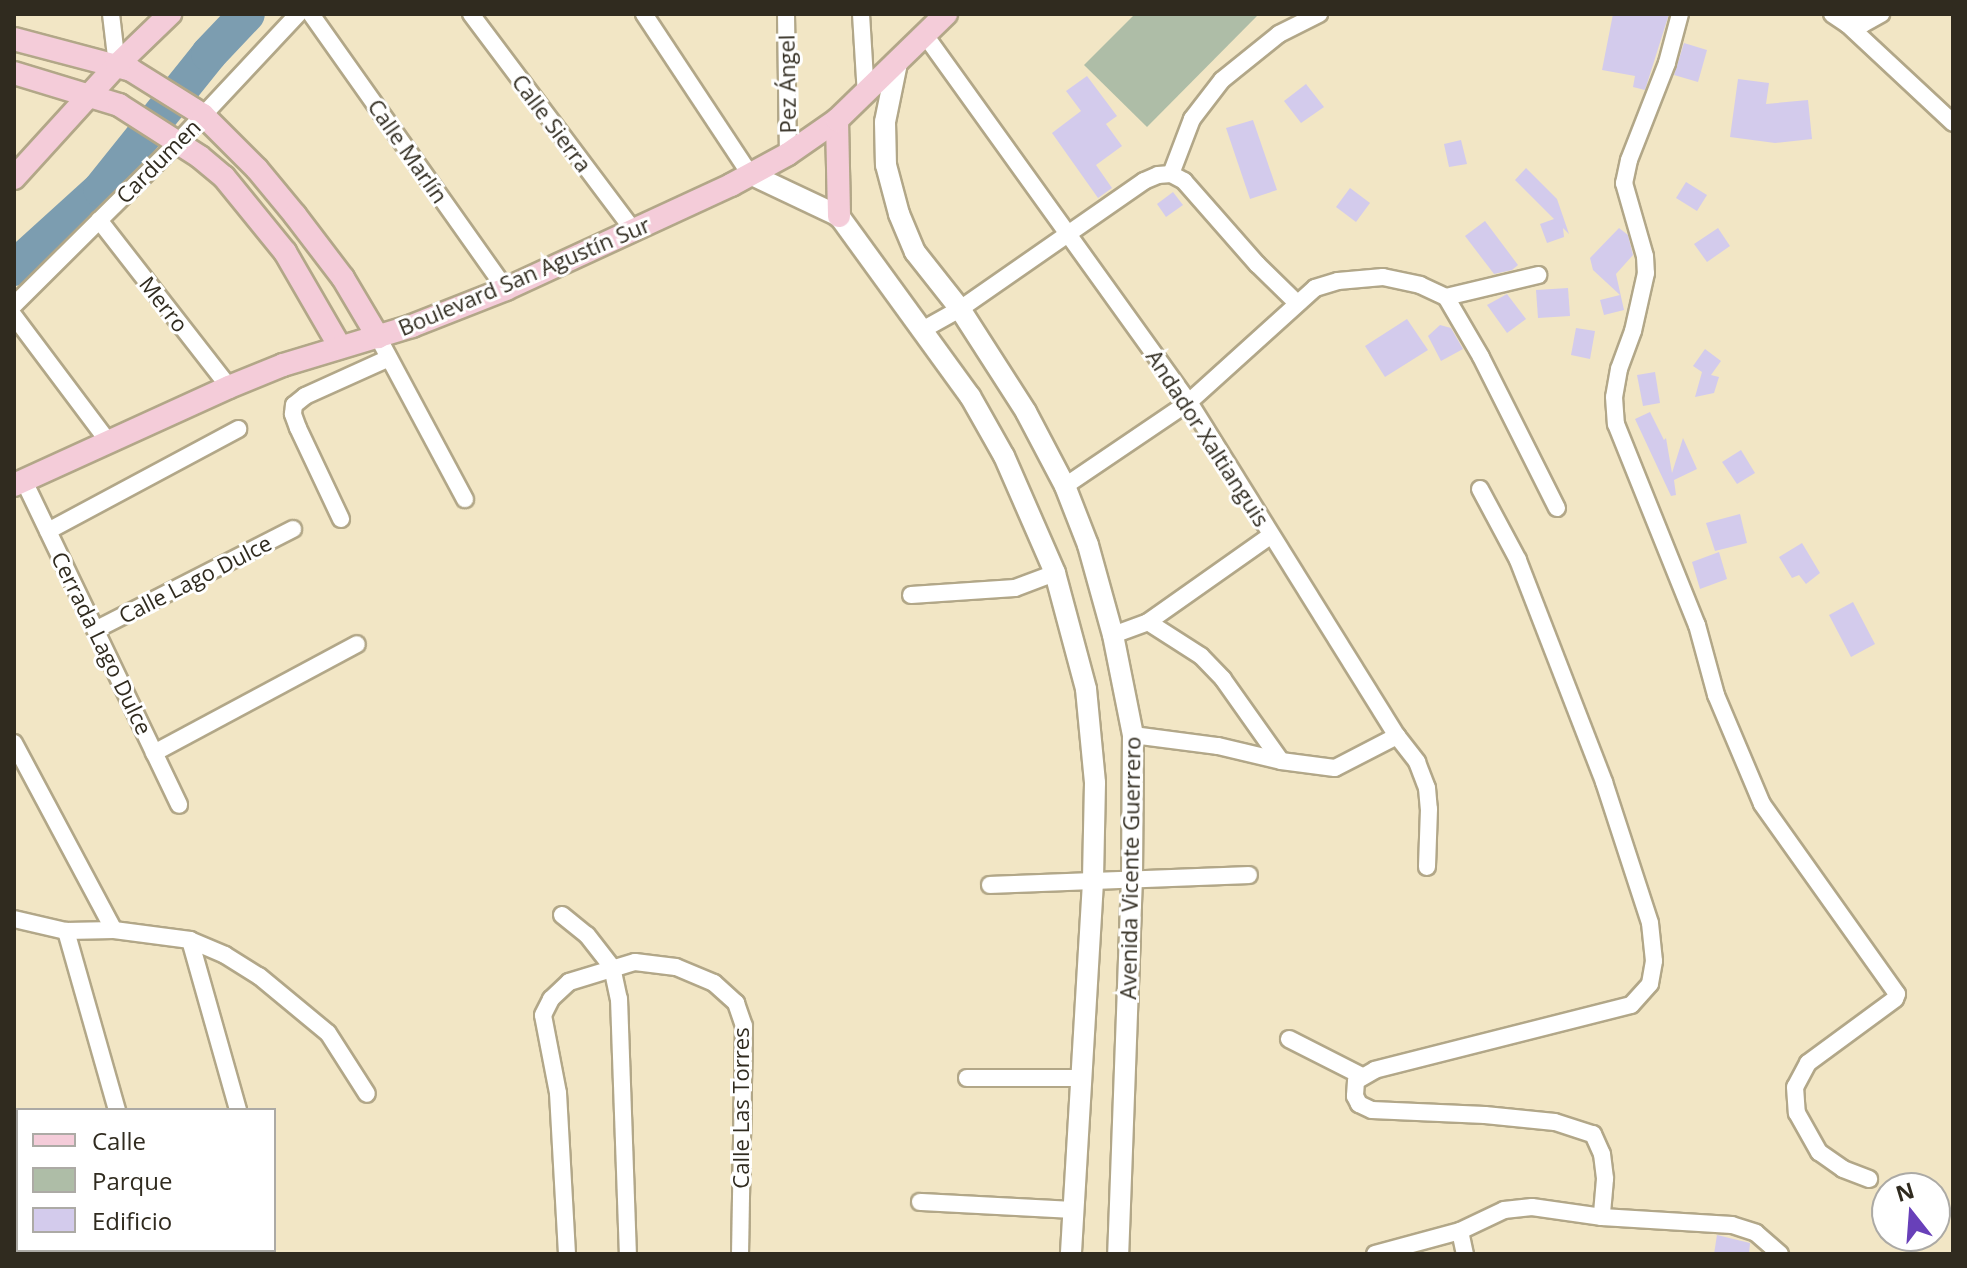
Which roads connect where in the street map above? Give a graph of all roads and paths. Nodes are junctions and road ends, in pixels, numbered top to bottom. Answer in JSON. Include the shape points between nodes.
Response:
{"nodes":[{"id":1,"x":111,"y":14,"type":"edge"},
{"id":2,"x":170,"y":14,"type":"edge"},
{"id":3,"x":298,"y":14,"type":"edge"},
{"id":4,"x":311,"y":14,"type":"edge"},
{"id":5,"x":471,"y":14,"type":"edge"},
{"id":6,"x":644,"y":14,"type":"edge"},
{"id":7,"x":786,"y":14,"type":"edge"},
{"id":8,"x":861,"y":14,"type":"edge"},
{"id":9,"x":946,"y":14,"type":"edge"},
{"id":10,"x":1319,"y":14,"type":"edge"},
{"id":11,"x":1680,"y":14,"type":"edge"},
{"id":12,"x":1832,"y":14,"type":"edge"},
{"id":13,"x":1881,"y":14,"type":"edge"},
{"id":14,"x":655,"y":21,"type":"edge"},
{"id":15,"x":1847,"y":24,"type":"junction"},
{"id":16,"x":925,"y":35,"type":"junction"},
{"id":17,"x":14,"y":39,"type":"edge"},
{"id":18,"x":897,"y":63,"type":"junction"},
{"id":19,"x":117,"y":65,"type":"junction"},
{"id":20,"x":14,"y":73,"type":"edge"},
{"id":21,"x":91,"y":94,"type":"junction"},
{"id":22,"x":866,"y":95,"type":"junction"},
{"id":23,"x":196,"y":111,"type":"junction"},
{"id":24,"x":837,"y":120,"type":"junction"},
{"id":25,"x":1953,"y":123,"type":"edge"},
{"id":26,"x":171,"y":136,"type":"junction"},
{"id":27,"x":788,"y":154,"type":"junction"},
{"id":28,"x":750,"y":174,"type":"junction"},
{"id":29,"x":1171,"y":174,"type":"junction"},
{"id":30,"x":14,"y":178,"type":"edge"},
{"id":31,"x":839,"y":216,"type":"junction"},
{"id":32,"x":99,"y":220,"type":"junction"},
{"id":33,"x":634,"y":231,"type":"junction"},
{"id":34,"x":1069,"y":233,"type":"junction"},
{"id":35,"x":1538,"y":275,"type":"dead end"},
{"id":36,"x":506,"y":289,"type":"junction"},
{"id":37,"x":1446,"y":297,"type":"junction"},
{"id":38,"x":1296,"y":302,"type":"junction"},
{"id":39,"x":14,"y":305,"type":"edge"},
{"id":40,"x":960,"y":309,"type":"junction"},
{"id":41,"x":14,"y":316,"type":"edge"},
{"id":42,"x":924,"y":329,"type":"junction"},
{"id":43,"x":378,"y":337,"type":"junction"},
{"id":44,"x":340,"y":347,"type":"junction"},
{"id":45,"x":389,"y":358,"type":"junction"},
{"id":46,"x":229,"y":387,"type":"junction"},
{"id":47,"x":1189,"y":402,"type":"junction"},
{"id":48,"x":238,"y":429,"type":"dead end"},
{"id":49,"x":110,"y":444,"type":"junction"},
{"id":50,"x":19,"y":483,"type":"edge"},
{"id":51,"x":1065,"y":486,"type":"junction"},
{"id":52,"x":1480,"y":489,"type":"dead end"},
{"id":53,"x":465,"y":499,"type":"dead end"},
{"id":54,"x":1557,"y":508,"type":"dead end"},
{"id":55,"x":341,"y":519,"type":"dead end"},
{"id":56,"x":293,"y":529,"type":"dead end"},
{"id":57,"x":48,"y":531,"type":"junction"},
{"id":58,"x":1270,"y":536,"type":"junction"},
{"id":59,"x":1055,"y":573,"type":"junction"},
{"id":60,"x":911,"y":595,"type":"dead end"},
{"id":61,"x":1148,"y":622,"type":"junction"},
{"id":62,"x":97,"y":629,"type":"junction"},
{"id":63,"x":1113,"y":635,"type":"junction"},
{"id":64,"x":357,"y":644,"type":"dead end"},
{"id":65,"x":1133,"y":735,"type":"junction"},
{"id":66,"x":1397,"y":736,"type":"junction"},
{"id":67,"x":14,"y":743,"type":"edge"},
{"id":68,"x":154,"y":753,"type":"junction"},
{"id":69,"x":1281,"y":761,"type":"junction"},
{"id":70,"x":179,"y":805,"type":"dead end"},
{"id":71,"x":1427,"y":867,"type":"dead end"},
{"id":72,"x":1249,"y":875,"type":"dead end"},
{"id":73,"x":1132,"y":877,"type":"junction"},
{"id":74,"x":1093,"y":882,"type":"junction"},
{"id":75,"x":990,"y":885,"type":"dead end"},
{"id":76,"x":562,"y":915,"type":"dead end"},
{"id":77,"x":14,"y":919,"type":"edge"},
{"id":78,"x":114,"y":930,"type":"junction"},
{"id":79,"x":66,"y":931,"type":"junction"},
{"id":80,"x":190,"y":940,"type":"junction"},
{"id":81,"x":612,"y":967,"type":"junction"},
{"id":82,"x":1289,"y":1039,"type":"dead end"},
{"id":83,"x":1362,"y":1076,"type":"junction"},
{"id":84,"x":967,"y":1078,"type":"dead end"},
{"id":85,"x":1083,"y":1078,"type":"junction"},
{"id":86,"x":367,"y":1094,"type":"dead end"},
{"id":87,"x":116,"y":1108,"type":"edge"},
{"id":88,"x":237,"y":1108,"type":"edge"},
{"id":89,"x":1869,"y":1179,"type":"dead end"},
{"id":90,"x":920,"y":1202,"type":"dead end"},
{"id":91,"x":1075,"y":1210,"type":"junction"},
{"id":92,"x":1602,"y":1217,"type":"junction"},
{"id":93,"x":1460,"y":1231,"type":"junction"},
{"id":94,"x":567,"y":1254,"type":"edge"},
{"id":95,"x":628,"y":1254,"type":"edge"},
{"id":96,"x":740,"y":1254,"type":"edge"},
{"id":97,"x":1071,"y":1254,"type":"edge"},
{"id":98,"x":1118,"y":1254,"type":"edge"},
{"id":99,"x":1375,"y":1254,"type":"edge"},
{"id":100,"x":1465,"y":1254,"type":"edge"},
{"id":101,"x":1780,"y":1254,"type":"edge"}],
"edges":[{"from":1,"to":19,"type":"street"},
{"from":2,"to":19,"type":"main road"},
{"from":3,"to":23,"type":"street","name":"Cardumen"},
{"from":4,"to":36,"type":"street","name":"Calle Marlín"},
{"from":5,"to":33,"type":"street","name":"Calle Sierra"},
{"from":6,"to":14,"type":"street"},
{"from":7,"to":27,"type":"street","name":"Pez Ángel"},
{"from":8,"to":22,"type":"street"},
{"from":9,"to":16,"type":"main road","name":"Boulevard San Agustín Sur"},
{"from":10,"to":29,"type":"street","via":[[1279,34],[1222,80],[1192,119]]},
{"from":11,"to":89,"type":"street","via":[[1624,183],[1646,273],[1619,369],[1616,424],[1762,804],[1897,994],[1808,1063],[1795,1087],[1797,1113],[1819,1152]]},
{"from":12,"to":15,"type":"street"},
{"from":13,"to":15,"type":"street","via":[[1863,24]]},
{"from":14,"to":28,"type":"street"},
{"from":15,"to":25,"type":"street"},
{"from":16,"to":18,"type":"main road","name":"Boulevard San Agustín Sur"},
{"from":16,"to":34,"type":"street","name":"Andador Xaltianguis"},
{"from":17,"to":19,"type":"main road"},
{"from":18,"to":22,"type":"main road","name":"Boulevard San Agustín Sur"},
{"from":18,"to":40,"type":"street","name":"Avenida Vicente Guerrero","via":[[885,122],[886,165],[915,252]]},
{"from":19,"to":21,"type":"main road"},
{"from":19,"to":23,"type":"main road","via":[[144,76]]},
{"from":20,"to":21,"type":"main road"},
{"from":21,"to":26,"type":"main road"},
{"from":21,"to":30,"type":"main road"},
{"from":22,"to":24,"type":"main road","name":"Boulevard San Agustín Sur"},
{"from":23,"to":26,"type":"street","name":"Cardumen"},
{"from":23,"to":43,"type":"main road","via":[[257,169],[295,215],[343,278]]},
{"from":24,"to":27,"type":"main road","name":"Boulevard San Agustín Sur"},
{"from":24,"to":31,"type":"main road"},
{"from":26,"to":32,"type":"street","name":"Cardumen"},
{"from":26,"to":44,"type":"main road","via":[[224,177],[285,252]]},
{"from":27,"to":28,"type":"main road","name":"Boulevard San Agustín Sur"},
{"from":28,"to":31,"type":"street","name":"Avenida Vicente Guerrero"},
{"from":28,"to":33,"type":"main road","name":"Boulevard San Agustín Sur"},
{"from":29,"to":34,"type":"street","via":[[1144,181]]},
{"from":29,"to":38,"type":"street","via":[[1184,181]]},
{"from":31,"to":42,"type":"street","name":"Avenida Vicente Guerrero"},
{"from":32,"to":39,"type":"street","name":"Cardumen"},
{"from":32,"to":46,"type":"street","name":"Merro"},
{"from":33,"to":36,"type":"main road","name":"Boulevard San Agustín Sur"},
{"from":34,"to":40,"type":"street"},
{"from":34,"to":47,"type":"street","name":"Andador Xaltianguis"},
{"from":35,"to":37,"type":"street"},
{"from":36,"to":43,"type":"main road","name":"Boulevard San Agustín Sur"},
{"from":37,"to":38,"type":"street","via":[[1383,277],[1338,281],[1315,288]]},
{"from":37,"to":54,"type":"street"},
{"from":38,"to":47,"type":"street"},
{"from":40,"to":42,"type":"street"},
{"from":40,"to":51,"type":"street","name":"Avenida Vicente Guerrero","via":[[1026,412]]},
{"from":41,"to":49,"type":"street"},
{"from":42,"to":59,"type":"street","name":"Avenida Vicente Guerrero","via":[[1004,456]]},
{"from":43,"to":44,"type":"main road","name":"Boulevard San Agustín Sur"},
{"from":43,"to":45,"type":"street"},
{"from":44,"to":46,"type":"main road","name":"Boulevard San Agustín Sur"},
{"from":45,"to":53,"type":"street"},
{"from":45,"to":55,"type":"street","via":[[294,405],[298,428]]},
{"from":46,"to":49,"type":"main road","name":"Boulevard San Agustín Sur"},
{"from":47,"to":51,"type":"street"},
{"from":47,"to":58,"type":"street","name":"Andador Xaltianguis"},
{"from":48,"to":57,"type":"street"},
{"from":49,"to":50,"type":"main road","name":"Boulevard San Agustín Sur"},
{"from":50,"to":57,"type":"street","name":"Cerrada Lago Dulce"},
{"from":51,"to":63,"type":"street","name":"Avenida Vicente Guerrero"},
{"from":52,"to":83,"type":"street","via":[[1539,609],[1612,807],[1650,923],[1650,984],[1631,1005]]},
{"from":56,"to":62,"type":"street","name":"Calle Lago Dulce"},
{"from":57,"to":62,"type":"street","name":"Cerrada Lago Dulce"},
{"from":58,"to":61,"type":"street"},
{"from":58,"to":66,"type":"street","name":"Andador Xaltianguis"},
{"from":59,"to":60,"type":"street","via":[[1015,588]]},
{"from":59,"to":74,"type":"street","name":"Avenida Vicente Guerrero","via":[[1086,689],[1095,783]]},
{"from":61,"to":63,"type":"street"},
{"from":61,"to":69,"type":"street","via":[[1201,656]]},
{"from":62,"to":68,"type":"street","name":"Cerrada Lago Dulce"},
{"from":63,"to":65,"type":"street","name":"Avenida Vicente Guerrero"},
{"from":64,"to":68,"type":"street"},
{"from":65,"to":69,"type":"street"},
{"from":65,"to":73,"type":"street","name":"Avenida Vicente Guerrero"},
{"from":66,"to":69,"type":"street","via":[[1335,768]]},
{"from":66,"to":71,"type":"street","name":"Andador Xaltianguis","via":[[1417,762],[1427,788]]},
{"from":67,"to":78,"type":"street"},
{"from":68,"to":70,"type":"street","name":"Cerrada Lago Dulce"},
{"from":72,"to":73,"type":"street"},
{"from":73,"to":74,"type":"street"},
{"from":73,"to":98,"type":"street","name":"Avenida Vicente Guerrero"},
{"from":74,"to":75,"type":"street"},
{"from":74,"to":85,"type":"street","name":"Avenida Vicente Guerrero"},
{"from":76,"to":81,"type":"street","via":[[587,935]]},
{"from":77,"to":79,"type":"street"},
{"from":78,"to":79,"type":"street"},
{"from":78,"to":80,"type":"street"},
{"from":79,"to":87,"type":"street"},
{"from":80,"to":86,"type":"street","via":[[225,955],[294,1003],[328,1033]]},
{"from":80,"to":88,"type":"street"},
{"from":81,"to":94,"type":"street","name":"Calle Las Torres","via":[[569,982],[543,1015],[558,1093]]},
{"from":81,"to":95,"type":"street","via":[[623,1050]]},
{"from":81,"to":96,"type":"street","name":"Calle Las Torres","via":[[635,962],[676,967],[714,983],[736,1003],[744,1026]]},
{"from":82,"to":83,"type":"street"},
{"from":83,"to":92,"type":"street","via":[[1356,1081],[1355,1096],[1372,1110],[1555,1122],[1593,1134],[1605,1179]]},
{"from":84,"to":85,"type":"street"},
{"from":85,"to":91,"type":"street","name":"Avenida Vicente Guerrero"},
{"from":90,"to":91,"type":"street"},
{"from":91,"to":97,"type":"street","name":"Avenida Vicente Guerrero"},
{"from":92,"to":93,"type":"street","via":[[1532,1207],[1504,1210]]},
{"from":92,"to":101,"type":"street","via":[[1732,1225],[1756,1233]]},
{"from":93,"to":99,"type":"street"},
{"from":93,"to":100,"type":"street"}]}
